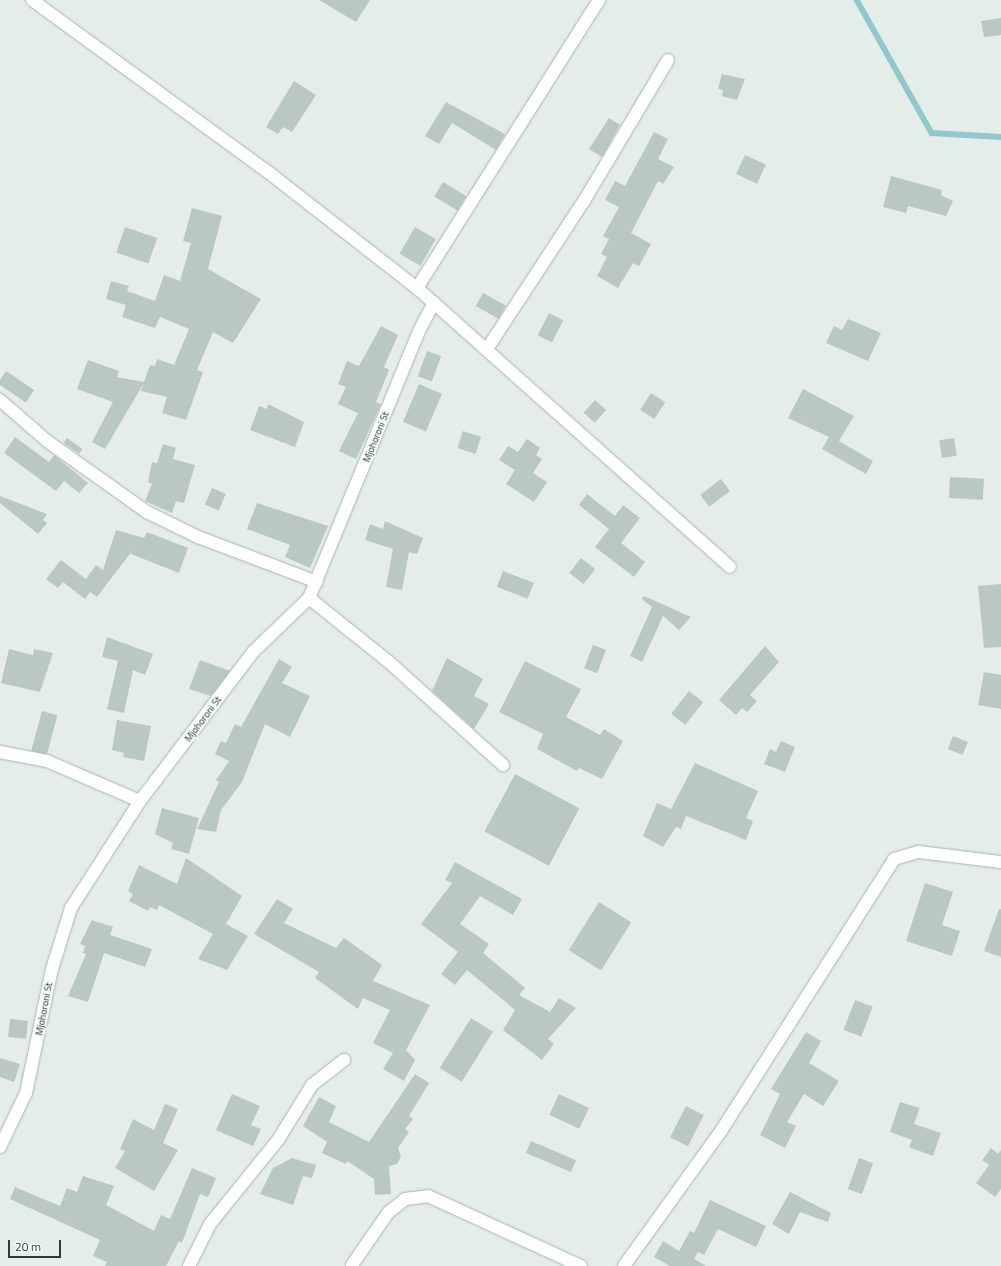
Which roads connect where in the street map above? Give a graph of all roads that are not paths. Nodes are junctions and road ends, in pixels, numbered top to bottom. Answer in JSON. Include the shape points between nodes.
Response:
{"nodes":[{"id":1,"x":32,"y":0,"type":"edge"},
{"id":2,"x":599,"y":0,"type":"edge"},
{"id":3,"x":668,"y":60,"type":"dead end"},
{"id":4,"x":417,"y":288,"type":"junction"},
{"id":5,"x":434,"y":303,"type":"junction"},
{"id":6,"x":487,"y":350,"type":"junction"},
{"id":7,"x":0,"y":400,"type":"edge"},
{"id":8,"x":730,"y":567,"type":"dead end"},
{"id":9,"x":317,"y":582,"type":"junction"},
{"id":10,"x":309,"y":598,"type":"junction"},
{"id":11,"x":0,"y":752,"type":"edge"},
{"id":12,"x":503,"y":765,"type":"dead end"},
{"id":13,"x":140,"y":801,"type":"junction"},
{"id":14,"x":1001,"y":862,"type":"edge"},
{"id":15,"x":344,"y":1060,"type":"dead end"},
{"id":16,"x":0,"y":1147,"type":"edge"},
{"id":17,"x":352,"y":1264,"type":"dead end"},
{"id":18,"x":189,"y":1266,"type":"edge"},
{"id":19,"x":581,"y":1266,"type":"edge"},
{"id":20,"x":624,"y":1266,"type":"edge"}],
"edges":[{"from":1,"to":4,"type":"street","via":[[267,171]]},
{"from":2,"to":4,"type":"street"},
{"from":3,"to":6,"type":"street","via":[[584,202]]},
{"from":4,"to":5,"type":"street"},
{"from":5,"to":6,"type":"street"},
{"from":5,"to":9,"type":"street","name":"Mjohoroni St","via":[[420,329]]},
{"from":6,"to":8,"type":"street"},
{"from":7,"to":9,"type":"street","via":[[46,441],[147,512],[198,537]]},
{"from":9,"to":10,"type":"street","name":"Mjohoroni St"},
{"from":10,"to":12,"type":"street","via":[[389,662]]},
{"from":10,"to":13,"type":"street","name":"Mjohoroni St","via":[[254,651]]},
{"from":11,"to":13,"type":"street","via":[[47,761]]},
{"from":13,"to":16,"type":"street","name":"Mjohoroni St","via":[[71,908],[52,969],[26,1093]]},
{"from":14,"to":20,"type":"street","via":[[919,852],[894,859],[721,1131]]},
{"from":15,"to":18,"type":"street","via":[[312,1085],[278,1140],[210,1224]]},
{"from":17,"to":19,"type":"street","via":[[388,1213],[405,1199],[428,1196]]}]}
